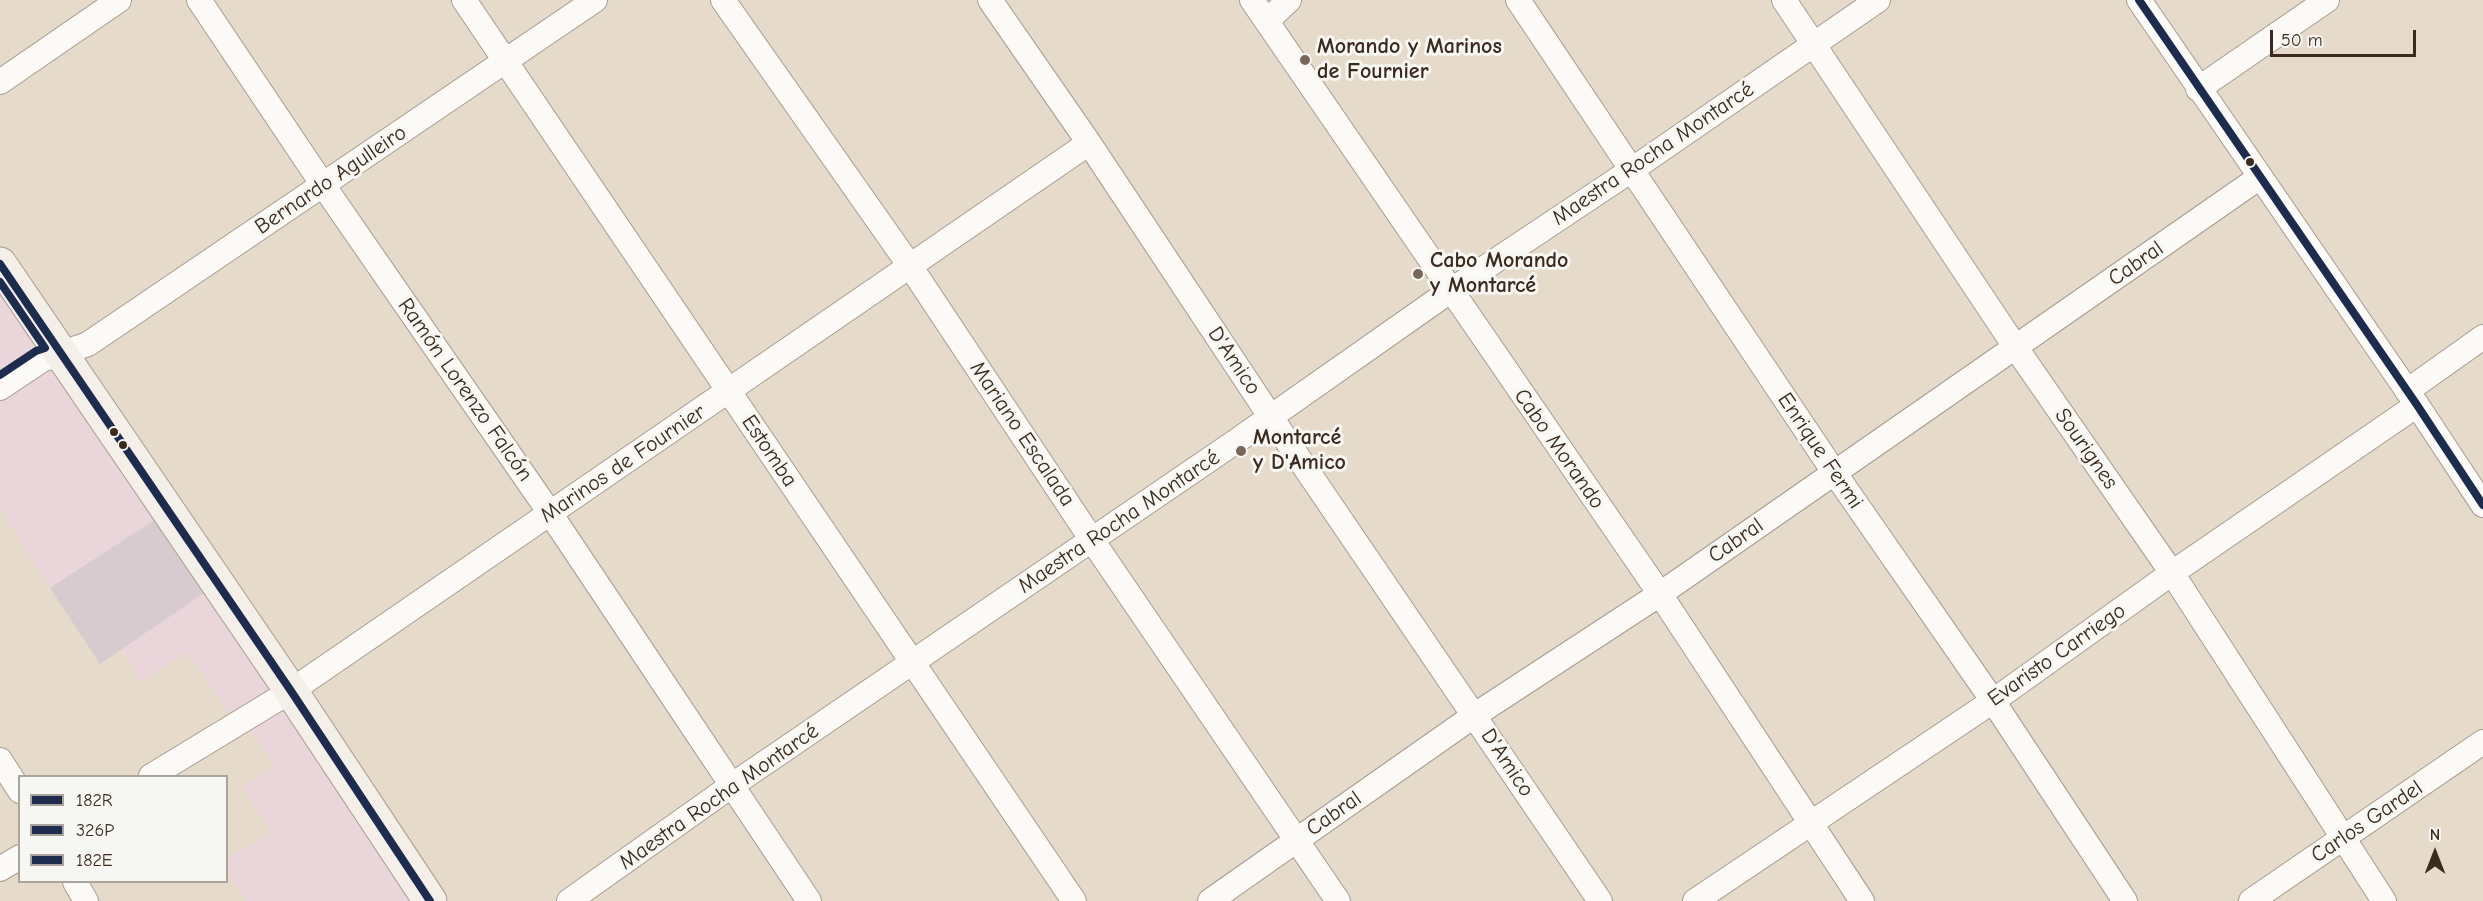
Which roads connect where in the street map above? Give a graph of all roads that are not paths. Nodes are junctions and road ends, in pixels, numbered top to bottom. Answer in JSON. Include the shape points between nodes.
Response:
{"nodes":[{"id":1,"x":119,"y":0,"type":"edge"},
{"id":2,"x":199,"y":0,"type":"edge"},
{"id":3,"x":464,"y":0,"type":"edge"},
{"id":4,"x":595,"y":0,"type":"edge"},
{"id":5,"x":723,"y":0,"type":"edge"},
{"id":6,"x":990,"y":0,"type":"edge"},
{"id":7,"x":1252,"y":0,"type":"edge"},
{"id":8,"x":1289,"y":0,"type":"edge"},
{"id":9,"x":1518,"y":0,"type":"edge"},
{"id":10,"x":1784,"y":0,"type":"edge"},
{"id":11,"x":1878,"y":0,"type":"edge"},
{"id":12,"x":2139,"y":0,"type":"edge"},
{"id":13,"x":2327,"y":0,"type":"edge"},
{"id":14,"x":1267,"y":21,"type":"junction"},
{"id":15,"x":1813,"y":43,"type":"junction"},
{"id":16,"x":506,"y":61,"type":"junction"},
{"id":17,"x":0,"y":81,"type":"edge"},
{"id":18,"x":2198,"y":89,"type":"junction"},
{"id":19,"x":1089,"y":143,"type":"junction"},
{"id":20,"x":1630,"y":171,"type":"junction"},
{"id":21,"x":2260,"y":177,"type":"junction"},
{"id":22,"x":323,"y":185,"type":"junction"},
{"id":23,"x":0,"y":264,"type":"edge"},
{"id":24,"x":910,"y":266,"type":"junction"},
{"id":25,"x":1450,"y":291,"type":"junction"},
{"id":26,"x":2483,"y":337,"type":"edge"},
{"id":27,"x":2016,"y":348,"type":"junction"},
{"id":28,"x":62,"y":352,"type":"junction"},
{"id":29,"x":0,"y":388,"type":"edge"},
{"id":30,"x":729,"y":392,"type":"junction"},
{"id":31,"x":2412,"y":398,"type":"junction"},
{"id":32,"x":1270,"y":416,"type":"junction"},
{"id":33,"x":1834,"y":472,"type":"junction"},
{"id":34,"x":2483,"y":505,"type":"edge"},
{"id":35,"x":550,"y":513,"type":"junction"},
{"id":36,"x":1092,"y":540,"type":"junction"},
{"id":37,"x":2172,"y":573,"type":"junction"},
{"id":38,"x":1660,"y":594,"type":"junction"},
{"id":39,"x":913,"y":663,"type":"junction"},
{"id":40,"x":291,"y":690,"type":"junction"},
{"id":41,"x":1993,"y":701,"type":"junction"},
{"id":42,"x":1475,"y":715,"type":"junction"},
{"id":43,"x":2483,"y":742,"type":"edge"},
{"id":44,"x":0,"y":760,"type":"edge"},
{"id":45,"x":154,"y":775,"type":"edge"},
{"id":46,"x":731,"y":786,"type":"junction"},
{"id":47,"x":18,"y":788,"type":"edge"},
{"id":48,"x":1810,"y":822,"type":"junction"},
{"id":49,"x":2343,"y":838,"type":"junction"},
{"id":50,"x":1298,"y":840,"type":"junction"},
{"id":51,"x":18,"y":858,"type":"edge"},
{"id":52,"x":0,"y":869,"type":"edge"},
{"id":53,"x":76,"y":883,"type":"edge"},
{"id":54,"x":86,"y":901,"type":"edge"},
{"id":55,"x":430,"y":901,"type":"edge"},
{"id":56,"x":569,"y":901,"type":"edge"},
{"id":57,"x":809,"y":901,"type":"edge"},
{"id":58,"x":1074,"y":901,"type":"edge"},
{"id":59,"x":1210,"y":901,"type":"edge"},
{"id":60,"x":1338,"y":901,"type":"edge"},
{"id":61,"x":1600,"y":901,"type":"edge"},
{"id":62,"x":1695,"y":901,"type":"edge"},
{"id":63,"x":1862,"y":901,"type":"edge"},
{"id":64,"x":2125,"y":901,"type":"edge"},
{"id":65,"x":2251,"y":901,"type":"edge"},
{"id":66,"x":2384,"y":901,"type":"edge"}],
"edges":[{"from":1,"to":17,"type":"street"},
{"from":2,"to":22,"type":"street","name":"Ramón Lorenzo Falcón"},
{"from":3,"to":16,"type":"street","name":"Estomba"},
{"from":4,"to":16,"type":"street","name":"Bernardo Agulleiro"},
{"from":5,"to":24,"type":"street","name":"Mariano Escalada"},
{"from":6,"to":19,"type":"street","name":"D'Amico"},
{"from":7,"to":14,"type":"street","name":"Cabo Morando"},
{"from":8,"to":14,"type":"street"},
{"from":9,"to":20,"type":"street","name":"Enrique Fermi"},
{"from":10,"to":15,"type":"street","name":"Sourignes"},
{"from":11,"to":15,"type":"street","name":"Maestra Rocha Montarcé"},
{"from":12,"to":18,"type":"street"},
{"from":13,"to":18,"type":"street"},
{"from":14,"to":25,"type":"street","name":"Cabo Morando"},
{"from":15,"to":20,"type":"street","name":"Maestra Rocha Montarcé"},
{"from":15,"to":27,"type":"street","name":"Sourignes"},
{"from":16,"to":22,"type":"street","name":"Bernardo Agulleiro"},
{"from":16,"to":30,"type":"street","name":"Estomba"},
{"from":18,"to":21,"type":"street"},
{"from":19,"to":24,"type":"street","name":"Marinos de Fournier"},
{"from":19,"to":32,"type":"street","name":"D'Amico"},
{"from":20,"to":25,"type":"street","name":"Maestra Rocha Montarcé"},
{"from":20,"to":33,"type":"street","name":"Enrique Fermi"},
{"from":21,"to":27,"type":"street","name":"Cabral"},
{"from":21,"to":31,"type":"street"},
{"from":22,"to":28,"type":"street","name":"Bernardo Agulleiro","via":[[88,344]]},
{"from":22,"to":35,"type":"street","name":"Ramón Lorenzo Falcón"},
{"from":23,"to":28,"type":"street"},
{"from":24,"to":30,"type":"street","name":"Marinos de Fournier"},
{"from":24,"to":36,"type":"street","name":"Mariano Escalada"},
{"from":25,"to":32,"type":"street","name":"Maestra Rocha Montarcé"},
{"from":25,"to":38,"type":"street","name":"Cabo Morando"},
{"from":26,"to":31,"type":"street","name":"Evaristo Carriego"},
{"from":27,"to":33,"type":"street","name":"Cabral"},
{"from":27,"to":37,"type":"street","name":"Sourignes"},
{"from":28,"to":29,"type":"street","name":"Bernardo Agulleiro","via":[[42,360]]},
{"from":28,"to":40,"type":"street"},
{"from":30,"to":35,"type":"street","name":"Marinos de Fournier"},
{"from":30,"to":39,"type":"street","name":"Estomba"},
{"from":31,"to":34,"type":"street"},
{"from":31,"to":37,"type":"street","name":"Evaristo Carriego"},
{"from":32,"to":36,"type":"street","name":"Maestra Rocha Montarcé"},
{"from":32,"to":42,"type":"street","name":"D'Amico"},
{"from":33,"to":38,"type":"street","name":"Cabral"},
{"from":33,"to":41,"type":"street","name":"Enrique Fermi"},
{"from":35,"to":40,"type":"street","name":"Marinos de Fournier"},
{"from":35,"to":46,"type":"street","name":"Ramón Lorenzo Falcón"},
{"from":36,"to":39,"type":"street","name":"Maestra Rocha Montarcé"},
{"from":36,"to":50,"type":"street","name":"Mariano Escalada"},
{"from":37,"to":41,"type":"street","name":"Evaristo Carriego"},
{"from":37,"to":49,"type":"street","name":"Sourignes"},
{"from":38,"to":42,"type":"street","name":"Cabral"},
{"from":38,"to":48,"type":"street","name":"Cabo Morando"},
{"from":39,"to":46,"type":"street","name":"Maestra Rocha Montarcé"},
{"from":39,"to":58,"type":"street","name":"Estomba"},
{"from":40,"to":45,"type":"street","name":"Marinos de Fournier"},
{"from":40,"to":55,"type":"street"},
{"from":41,"to":48,"type":"street","name":"Evaristo Carriego"},
{"from":41,"to":64,"type":"street","name":"Enrique Fermi"},
{"from":42,"to":50,"type":"street","name":"Cabral"},
{"from":42,"to":61,"type":"street","name":"D'Amico"},
{"from":43,"to":49,"type":"street","name":"Carlos Gardel"},
{"from":44,"to":47,"type":"street"},
{"from":46,"to":56,"type":"street","name":"Maestra Rocha Montarcé"},
{"from":46,"to":57,"type":"street","name":"Ramón Lorenzo Falcón"},
{"from":48,"to":62,"type":"street","name":"Evaristo Carriego"},
{"from":48,"to":63,"type":"street","name":"Cabo Morando"},
{"from":49,"to":65,"type":"street","name":"Carlos Gardel"},
{"from":49,"to":66,"type":"street","name":"Sourignes"},
{"from":50,"to":59,"type":"street","name":"Cabral"},
{"from":50,"to":60,"type":"street","name":"Mariano Escalada"},
{"from":51,"to":52,"type":"street"},
{"from":53,"to":54,"type":"street"}]}
